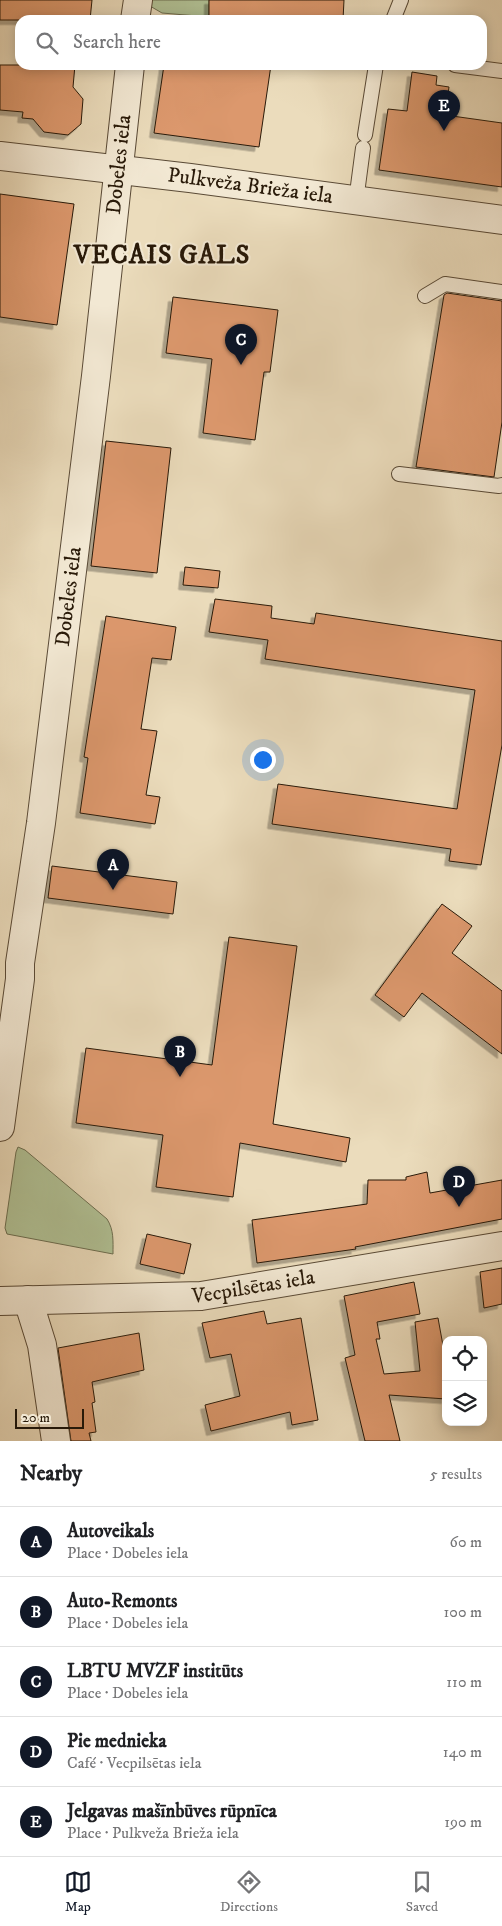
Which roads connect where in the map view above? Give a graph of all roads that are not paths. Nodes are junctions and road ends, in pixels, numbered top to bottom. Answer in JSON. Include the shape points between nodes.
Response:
{"nodes":[{"id":1,"x":138,"y":0,"type":"edge"},
{"id":2,"x":401,"y":0,"type":"edge"},
{"id":3,"x":136,"y":15,"type":"edge"},
{"id":4,"x":395,"y":15,"type":"edge"},
{"id":5,"x":487,"y":69,"type":"edge"},
{"id":6,"x":129,"y":70,"type":"edge"},
{"id":7,"x":375,"y":70,"type":"edge"},
{"id":8,"x":502,"y":71,"type":"edge"},
{"id":9,"x":0,"y":156,"type":"edge"},
{"id":10,"x":119,"y":170,"type":"junction"},
{"id":11,"x":356,"y":201,"type":"junction"},
{"id":12,"x":502,"y":220,"type":"edge"},
{"id":13,"x":502,"y":292,"type":"edge"},
{"id":14,"x":425,"y":296,"type":"dead end"},
{"id":15,"x":399,"y":474,"type":"dead end"},
{"id":16,"x":502,"y":485,"type":"edge"},
{"id":17,"x":0,"y":1127,"type":"edge"},
{"id":18,"x":502,"y":1246,"type":"edge"},
{"id":19,"x":28,"y":1300,"type":"junction"},
{"id":20,"x":0,"y":1301,"type":"edge"},
{"id":21,"x":56,"y":1441,"type":"edge"}],
"edges":[{"from":1,"to":3,"type":"street"},
{"from":2,"to":4,"type":"lane"},
{"from":5,"to":8,"type":"lane"},
{"from":6,"to":10,"type":"street","name":"Dobeles iela"},
{"from":7,"to":11,"type":"lane"},
{"from":9,"to":10,"type":"street","name":"Pulkveža Brieža iela"},
{"from":10,"to":11,"type":"street","name":"Pulkveža Brieža iela"},
{"from":10,"to":17,"type":"street","name":"Dobeles iela","via":[[41,824]]},
{"from":11,"to":12,"type":"street","name":"Pulkveža Brieža iela"},
{"from":13,"to":14,"type":"lane","via":[[445,284]]},
{"from":15,"to":16,"type":"lane"},
{"from":18,"to":19,"type":"street","name":"Vecpilsētas iela","via":[[201,1296]]},
{"from":19,"to":20,"type":"street","name":"Vecpilsētas iela"},
{"from":19,"to":21,"type":"street","via":[[42,1345]]}]}
